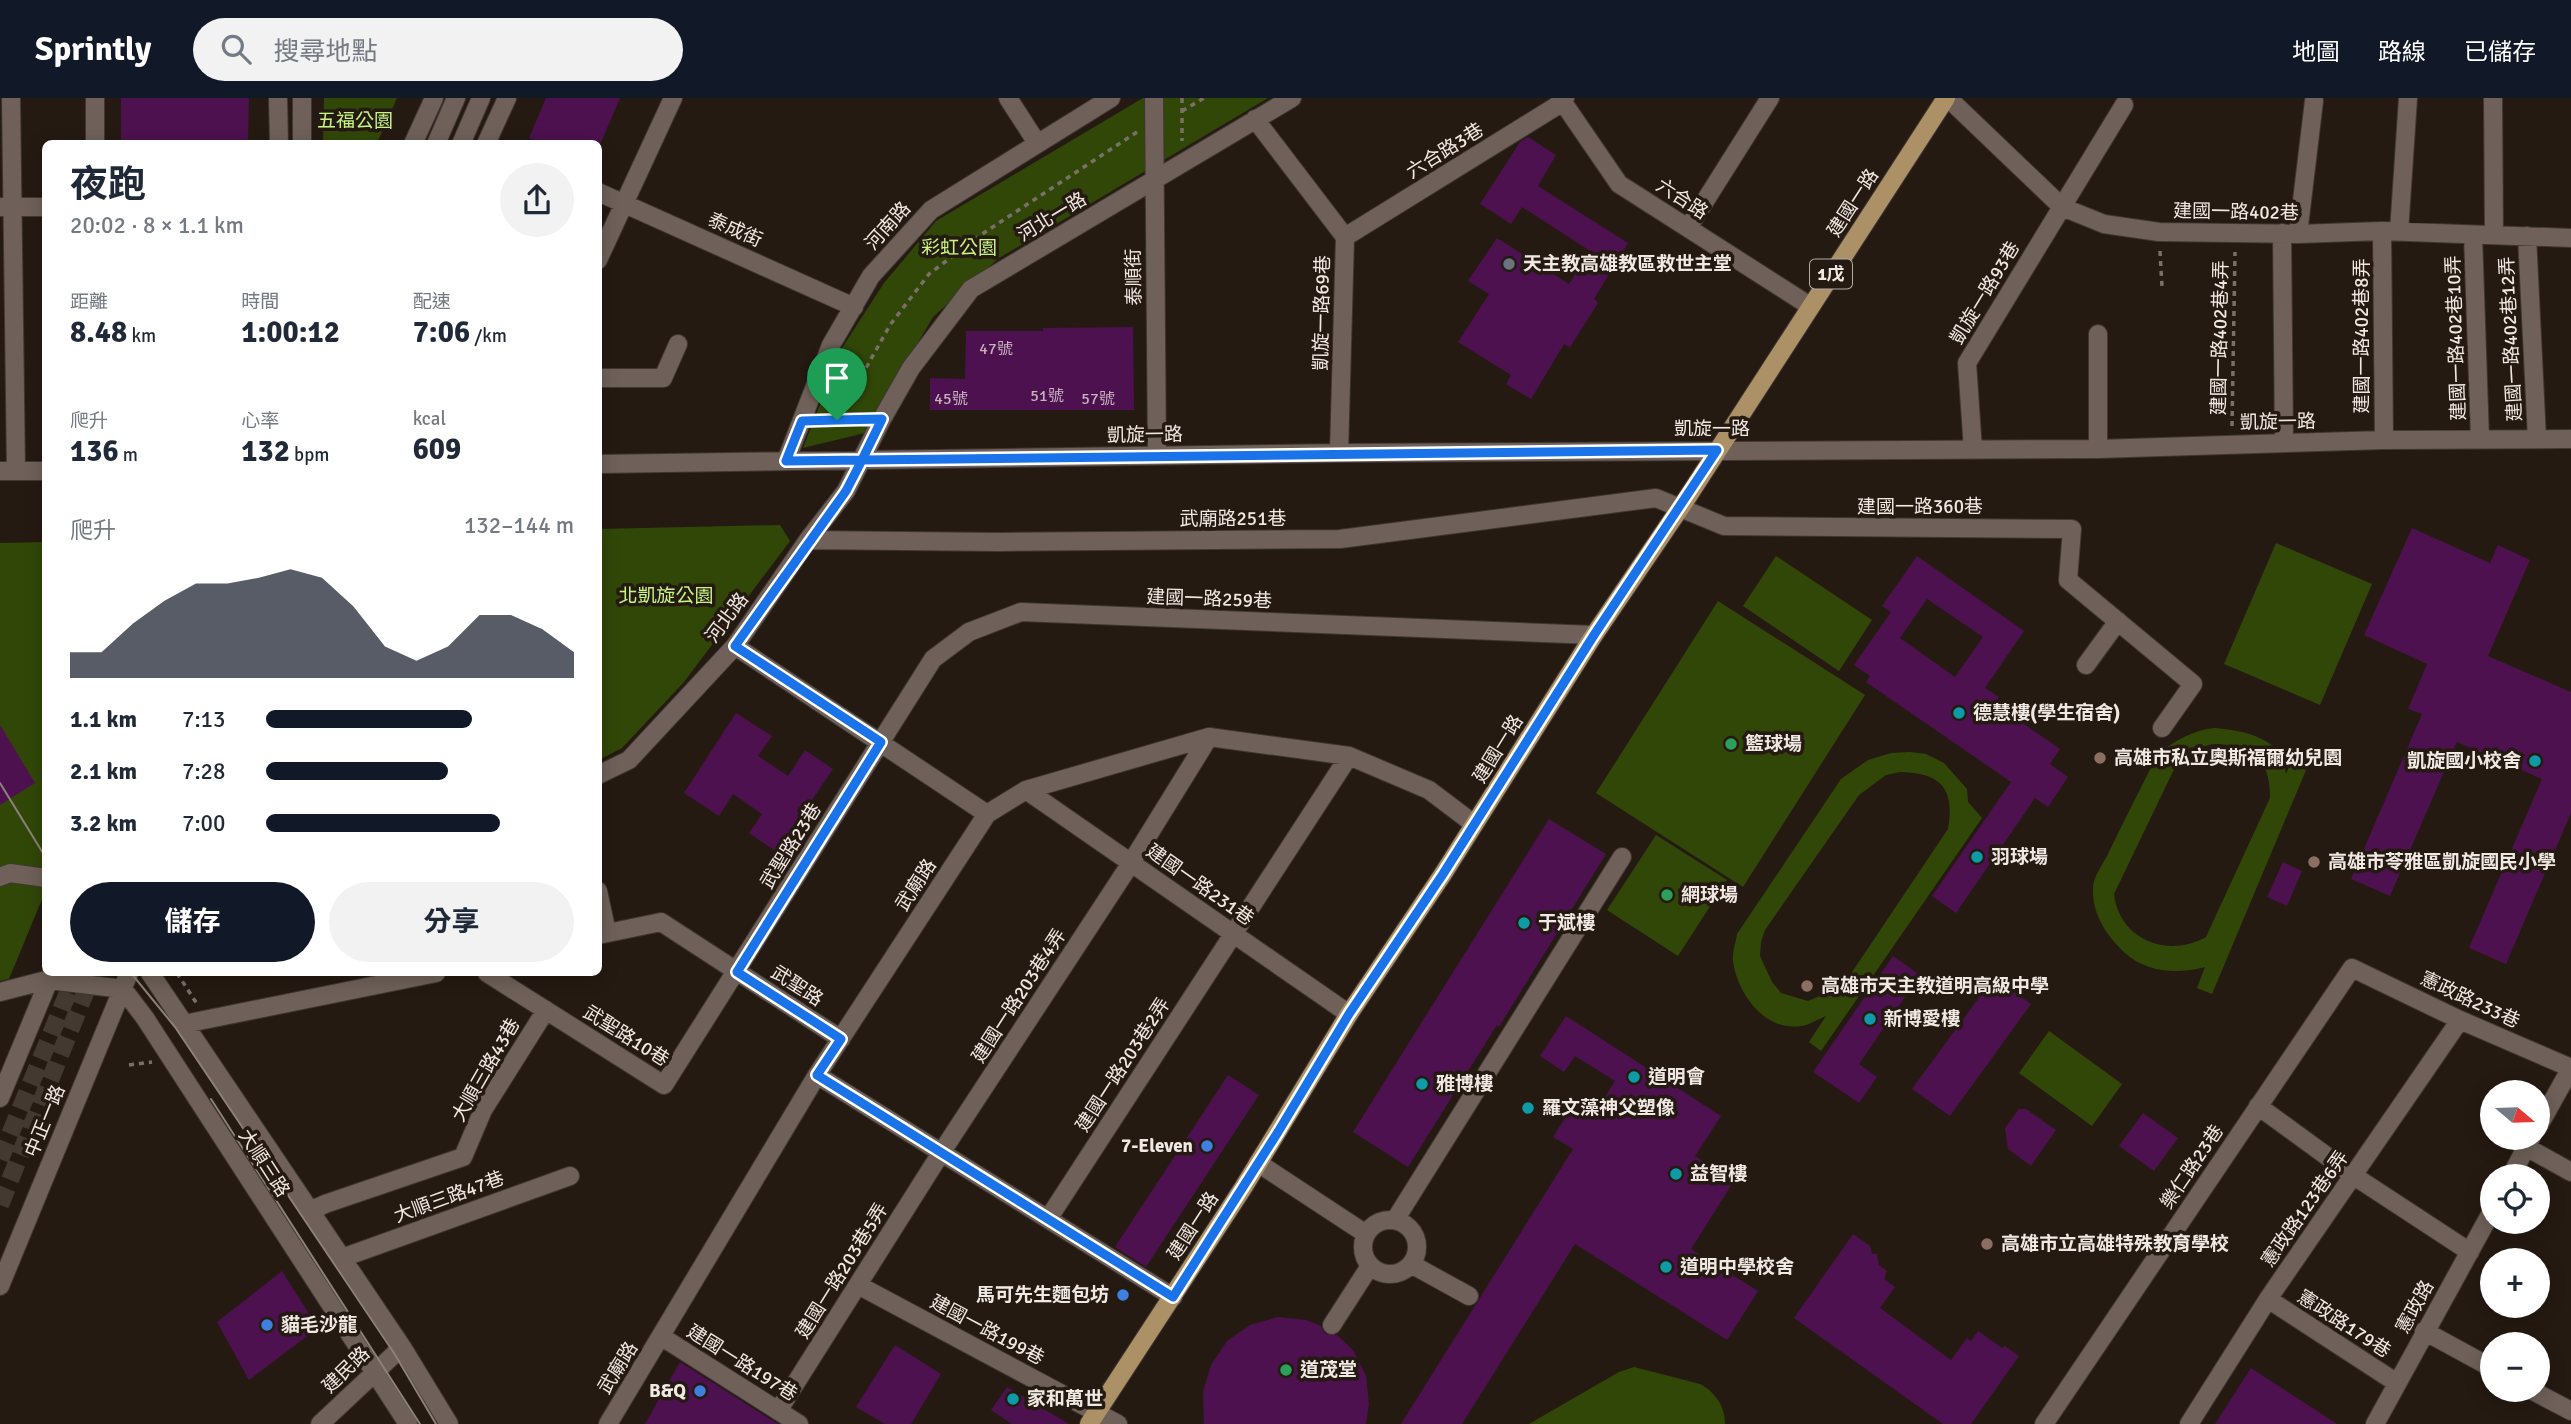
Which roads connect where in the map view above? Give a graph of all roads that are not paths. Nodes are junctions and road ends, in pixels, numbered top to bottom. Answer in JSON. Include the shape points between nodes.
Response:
{"nodes":[{"id":1,"x":11,"y":98,"type":"edge"},
{"id":2,"x":95,"y":98,"type":"edge"},
{"id":3,"x":278,"y":98,"type":"edge"},
{"id":4,"x":302,"y":98,"type":"edge"},
{"id":5,"x":434,"y":98,"type":"edge"},
{"id":6,"x":456,"y":98,"type":"edge"},
{"id":7,"x":481,"y":98,"type":"edge"},
{"id":8,"x":507,"y":98,"type":"edge"},
{"id":9,"x":673,"y":98,"type":"edge"},
{"id":10,"x":1008,"y":98,"type":"edge"},
{"id":11,"x":1111,"y":98,"type":"edge"},
{"id":12,"x":1154,"y":98,"type":"edge"},
{"id":13,"x":1292,"y":98,"type":"edge"},
{"id":14,"x":1770,"y":98,"type":"edge"},
{"id":15,"x":1947,"y":98,"type":"edge"},
{"id":16,"x":2408,"y":98,"type":"edge"},
{"id":17,"x":2493,"y":98,"type":"edge"},
{"id":18,"x":1563,"y":99,"type":"edge"},
{"id":19,"x":2314,"y":100,"type":"dead end"},
{"id":20,"x":2124,"y":105,"type":"dead end"},
{"id":21,"x":1255,"y":119,"type":"junction"},
{"id":22,"x":95,"y":140,"type":"edge"},
{"id":23,"x":278,"y":140,"type":"edge"},
{"id":24,"x":302,"y":140,"type":"edge"},
{"id":25,"x":415,"y":140,"type":"edge"},
{"id":26,"x":438,"y":140,"type":"edge"},
{"id":27,"x":463,"y":140,"type":"edge"},
{"id":28,"x":488,"y":140,"type":"edge"},
{"id":29,"x":1037,"y":143,"type":"junction"},
{"id":30,"x":1154,"y":181,"type":"junction"},
{"id":31,"x":602,"y":194,"type":"edge"},
{"id":32,"x":624,"y":203,"type":"junction"},
{"id":33,"x":2062,"y":206,"type":"junction"},
{"id":34,"x":6,"y":207,"type":"edge"},
{"id":35,"x":42,"y":207,"type":"edge"},
{"id":36,"x":1688,"y":228,"type":"junction"},
{"id":37,"x":2391,"y":232,"type":"junction"},
{"id":38,"x":2290,"y":233,"type":"junction"},
{"id":39,"x":2473,"y":234,"type":"junction"},
{"id":40,"x":2494,"y":235,"type":"junction"},
{"id":41,"x":2526,"y":236,"type":"junction"},
{"id":42,"x":1345,"y":237,"type":"junction"},
{"id":43,"x":2571,"y":238,"type":"edge"},
{"id":44,"x":602,"y":251,"type":"edge"},
{"id":45,"x":1810,"y":306,"type":"junction"},
{"id":46,"x":854,"y":307,"type":"junction"},
{"id":47,"x":2098,"y":334,"type":"dead end"},
{"id":48,"x":678,"y":344,"type":"dead end"},
{"id":49,"x":602,"y":378,"type":"edge"},
{"id":50,"x":2480,"y":439,"type":"junction"},
{"id":51,"x":2537,"y":439,"type":"junction"},
{"id":52,"x":2571,"y":439,"type":"edge"},
{"id":53,"x":2384,"y":440,"type":"junction"},
{"id":54,"x":2284,"y":443,"type":"junction"},
{"id":55,"x":2098,"y":449,"type":"junction"},
{"id":56,"x":1717,"y":450,"type":"junction"},
{"id":57,"x":1973,"y":450,"type":"junction"},
{"id":58,"x":1339,"y":453,"type":"junction"},
{"id":59,"x":1157,"y":456,"type":"junction"},
{"id":60,"x":857,"y":460,"type":"junction"},
{"id":61,"x":786,"y":461,"type":"junction"},
{"id":62,"x":602,"y":464,"type":"edge"},
{"id":63,"x":8,"y":471,"type":"edge"},
{"id":64,"x":42,"y":471,"type":"edge"},
{"id":65,"x":1656,"y":498,"type":"joint"},
{"id":66,"x":1680,"y":508,"type":"junction"},
{"id":67,"x":808,"y":541,"type":"junction"},
{"id":68,"x":2118,"y":621,"type":"junction"},
{"id":69,"x":1594,"y":635,"type":"junction"},
{"id":70,"x":735,"y":646,"type":"junction"},
{"id":71,"x":2086,"y":665,"type":"dead end"},
{"id":72,"x":2162,"y":728,"type":"dead end"},
{"id":73,"x":1209,"y":737,"type":"junction"},
{"id":74,"x":881,"y":742,"type":"junction"},
{"id":75,"x":1349,"y":756,"type":"junction"},
{"id":76,"x":602,"y":773,"type":"edge"},
{"id":77,"x":1026,"y":790,"type":"junction"},
{"id":78,"x":988,"y":814,"type":"junction"},
{"id":79,"x":1474,"y":824,"type":"junction"},
{"id":80,"x":1622,"y":857,"type":"dead end"},
{"id":81,"x":1131,"y":863,"type":"junction"},
{"id":82,"x":0,"y":877,"type":"edge"},
{"id":83,"x":42,"y":877,"type":"edge"},
{"id":84,"x":1233,"y":933,"type":"junction"},
{"id":85,"x":603,"y":934,"type":"edge"},
{"id":86,"x":2352,"y":968,"type":"joint"},
{"id":87,"x":737,"y":972,"type":"junction"},
{"id":88,"x":50,"y":976,"type":"edge"},
{"id":89,"x":152,"y":976,"type":"edge"},
{"id":90,"x":421,"y":976,"type":"edge"},
{"id":91,"x":492,"y":976,"type":"edge"},
{"id":92,"x":126,"y":981,"type":"edge"},
{"id":93,"x":0,"y":992,"type":"edge"},
{"id":94,"x":545,"y":1010,"type":"junction"},
{"id":95,"x":1349,"y":1014,"type":"junction"},
{"id":96,"x":2460,"y":1020,"type":"junction"},
{"id":97,"x":184,"y":1024,"type":"junction"},
{"id":98,"x":841,"y":1039,"type":"junction"},
{"id":99,"x":2571,"y":1068,"type":"edge"},
{"id":100,"x":817,"y":1075,"type":"junction"},
{"id":101,"x":0,"y":1098,"type":"edge"},
{"id":102,"x":2258,"y":1106,"type":"junction"},
{"id":103,"x":2550,"y":1106,"type":"edge"},
{"id":104,"x":2540,"y":1150,"type":"edge"},
{"id":105,"x":941,"y":1153,"type":"junction"},
{"id":106,"x":1258,"y":1163,"type":"junction"},
{"id":107,"x":2571,"y":1172,"type":"edge"},
{"id":108,"x":570,"y":1176,"type":"dead end"},
{"id":109,"x":2354,"y":1176,"type":"junction"},
{"id":110,"x":310,"y":1211,"type":"junction"},
{"id":111,"x":1048,"y":1219,"type":"junction"},
{"id":112,"x":1395,"y":1220,"type":"junction"},
{"id":113,"x":2480,"y":1233,"type":"edge"},
{"id":114,"x":1366,"y":1234,"type":"junction"},
{"id":115,"x":2470,"y":1252,"type":"junction"},
{"id":116,"x":342,"y":1258,"type":"junction"},
{"id":117,"x":1411,"y":1264,"type":"junction"},
{"id":118,"x":1370,"y":1266,"type":"junction"},
{"id":119,"x":858,"y":1285,"type":"junction"},
{"id":120,"x":0,"y":1286,"type":"edge"},
{"id":121,"x":1469,"y":1296,"type":"dead end"},
{"id":122,"x":1173,"y":1297,"type":"junction"},
{"id":123,"x":2268,"y":1299,"type":"junction"},
{"id":124,"x":1332,"y":1325,"type":"dead end"},
{"id":125,"x":2424,"y":1331,"type":"junction"},
{"id":126,"x":662,"y":1337,"type":"junction"},
{"id":127,"x":401,"y":1346,"type":"junction"},
{"id":128,"x":2480,"y":1361,"type":"edge"},
{"id":129,"x":375,"y":1370,"type":"junction"},
{"id":130,"x":2397,"y":1383,"type":"junction"},
{"id":131,"x":2550,"y":1400,"type":"edge"},
{"id":132,"x":778,"y":1411,"type":"junction"},
{"id":133,"x":2571,"y":1411,"type":"edge"},
{"id":134,"x":1093,"y":1418,"type":"edge"},
{"id":135,"x":320,"y":1424,"type":"edge"},
{"id":136,"x":408,"y":1424,"type":"edge"},
{"id":137,"x":449,"y":1424,"type":"edge"},
{"id":138,"x":608,"y":1424,"type":"edge"},
{"id":139,"x":799,"y":1424,"type":"edge"},
{"id":140,"x":1118,"y":1424,"type":"edge"},
{"id":141,"x":2044,"y":1424,"type":"edge"},
{"id":142,"x":2189,"y":1424,"type":"edge"},
{"id":143,"x":2375,"y":1424,"type":"edge"}],
"edges":[{"from":1,"to":34,"type":"street"},
{"from":2,"to":22,"type":"street"},
{"from":3,"to":23,"type":"street"},
{"from":4,"to":24,"type":"street"},
{"from":5,"to":25,"type":"street"},
{"from":6,"to":26,"type":"street"},
{"from":7,"to":27,"type":"street"},
{"from":8,"to":28,"type":"street"},
{"from":9,"to":32,"type":"street"},
{"from":10,"to":29,"type":"street"},
{"from":11,"to":29,"type":"street","name":"河南路"},
{"from":12,"to":30,"type":"street","name":"泰順街"},
{"from":13,"to":21,"type":"street","name":"河北一路"},
{"from":14,"to":36,"type":"street"},
{"from":15,"to":33,"type":"street","name":"建國一路402巷"},
{"from":15,"to":45,"type":"main road","name":"建國一路","number":"1戊"},
{"from":16,"to":37,"type":"street","name":"建國一路402巷8弄"},
{"from":17,"to":40,"type":"street"},
{"from":18,"to":36,"type":"street","name":"六合路","via":[[1619,184]]},
{"from":18,"to":42,"type":"street","name":"六合路3巷"},
{"from":19,"to":38,"type":"street"},
{"from":20,"to":33,"type":"street","name":"凱旋一路93巷"},
{"from":21,"to":30,"type":"street","name":"河北一路"},
{"from":21,"to":42,"type":"street","name":"凱旋一路69巷"},
{"from":29,"to":46,"type":"street","name":"河南路","via":[[931,209],[871,276]]},
{"from":30,"to":59,"type":"street","name":"泰順街"},
{"from":30,"to":60,"type":"street","name":"河北一路","via":[[971,289],[911,368]]},
{"from":31,"to":32,"type":"street","name":"泰成街"},
{"from":32,"to":44,"type":"street"},
{"from":32,"to":46,"type":"street","name":"泰成街"},
{"from":33,"to":38,"type":"street","name":"建國一路402巷","via":[[2104,224],[2159,232]]},
{"from":33,"to":57,"type":"street","name":"凱旋一路93巷","via":[[1967,363]]},
{"from":34,"to":35,"type":"street"},
{"from":34,"to":63,"type":"street"},
{"from":36,"to":45,"type":"street","name":"六合路"},
{"from":37,"to":38,"type":"street","name":"建國一路402巷"},
{"from":37,"to":39,"type":"street","name":"建國一路402巷"},
{"from":37,"to":53,"type":"street","name":"建國一路402巷8弄"},
{"from":38,"to":54,"type":"street"},
{"from":39,"to":40,"type":"street","name":"建國一路402巷"},
{"from":39,"to":50,"type":"street","name":"建國一路402巷10弄"},
{"from":40,"to":41,"type":"street","name":"建國一路402巷"},
{"from":41,"to":43,"type":"street","name":"建國一路402巷"},
{"from":41,"to":51,"type":"street","name":"建國一路402巷12弄"},
{"from":42,"to":58,"type":"street","name":"凱旋一路69巷"},
{"from":45,"to":56,"type":"main road","name":"建國一路","number":"1戊"},
{"from":46,"to":61,"type":"street","name":"河南路","via":[[831,345]]},
{"from":47,"to":55,"type":"street"},
{"from":48,"to":49,"type":"street","via":[[663,378]]},
{"from":50,"to":51,"type":"street","name":"凱旋一路"},
{"from":50,"to":53,"type":"street","name":"凱旋一路"},
{"from":51,"to":52,"type":"street","name":"凱旋一路"},
{"from":53,"to":54,"type":"street","name":"凱旋一路"},
{"from":54,"to":55,"type":"street","name":"凱旋一路"},
{"from":55,"to":57,"type":"street","name":"凱旋一路"},
{"from":56,"to":57,"type":"street","name":"凱旋一路"},
{"from":56,"to":58,"type":"street","name":"凱旋一路"},
{"from":56,"to":66,"type":"main road","name":"建國一路","number":"1戊"},
{"from":58,"to":59,"type":"street","name":"凱旋一路"},
{"from":59,"to":60,"type":"street","name":"凱旋一路"},
{"from":60,"to":61,"type":"street","name":"凱旋一路"},
{"from":60,"to":67,"type":"street","name":"河北路","via":[[846,491]]},
{"from":61,"to":62,"type":"street"},
{"from":63,"to":64,"type":"street"},
{"from":65,"to":66,"type":"street","name":"建國一路360巷"},
{"from":65,"to":67,"type":"street","name":"武廟路251巷","via":[[1340,539]]},
{"from":66,"to":68,"type":"street","name":"建國一路360巷","via":[[1724,527],[2072,528],[2068,580]]},
{"from":66,"to":69,"type":"main road","name":"建國一路","number":"1戊"},
{"from":67,"to":70,"type":"street","name":"河北路"},
{"from":68,"to":71,"type":"street"},
{"from":68,"to":72,"type":"street","name":"建國一路360巷","via":[[2193,684]]},
{"from":69,"to":74,"type":"street","name":"建國一路259巷","via":[[1021,612],[970,632],[933,659]]},
{"from":69,"to":79,"type":"main road","name":"建國一路","number":"1戊"},
{"from":70,"to":74,"type":"street"},
{"from":70,"to":76,"type":"street","name":"河北路","via":[[629,760]]},
{"from":73,"to":75,"type":"street","name":"武廟路"},
{"from":73,"to":77,"type":"street","name":"武廟路"},
{"from":73,"to":81,"type":"street","name":"建國一路203巷4弄"},
{"from":74,"to":78,"type":"street"},
{"from":74,"to":87,"type":"street","name":"武聖路23巷"},
{"from":75,"to":79,"type":"street","name":"武廟路","via":[[1429,790]]},
{"from":75,"to":84,"type":"street","name":"建國一路203巷2弄"},
{"from":77,"to":78,"type":"street","name":"武廟路"},
{"from":77,"to":81,"type":"street","name":"建國一路231巷"},
{"from":78,"to":98,"type":"street","name":"武廟路"},
{"from":79,"to":95,"type":"main road","name":"建國一路","number":"1戊"},
{"from":80,"to":112,"type":"street"},
{"from":81,"to":84,"type":"street","name":"建國一路231巷"},
{"from":81,"to":105,"type":"street","name":"建國一路203巷4弄"},
{"from":82,"to":83,"type":"street","via":[[10,873]]},
{"from":84,"to":95,"type":"street","name":"建國一路231巷"},
{"from":84,"to":111,"type":"street","name":"建國一路203巷2弄"},
{"from":85,"to":87,"type":"street","name":"武聖路","via":[[661,922]]},
{"from":86,"to":96,"type":"street","name":"憲政路233巷"},
{"from":86,"to":102,"type":"street","name":"樂仁路23巷"},
{"from":87,"to":94,"type":"street","name":"武聖路10巷","via":[[664,1086]]},
{"from":87,"to":98,"type":"street","name":"武聖路"},
{"from":88,"to":92,"type":"street"},
{"from":88,"to":93,"type":"street"},
{"from":88,"to":101,"type":"street"},
{"from":89,"to":97,"type":"street","name":"大順三路"},
{"from":90,"to":97,"type":"street"},
{"from":91,"to":94,"type":"street","name":"武聖路10巷"},
{"from":92,"to":120,"type":"street","name":"中正一路"},
{"from":92,"to":129,"type":"street","name":"大順三路","via":[[153,1030]]},
{"from":94,"to":110,"type":"street","name":"大順三路43巷","via":[[483,1110],[463,1157]]},
{"from":95,"to":106,"type":"main road","name":"建國一路","number":"1戊"},
{"from":96,"to":99,"type":"street","name":"憲政路233巷"},
{"from":96,"to":109,"type":"street","name":"憲政路123巷6弄"},
{"from":97,"to":110,"type":"street","name":"大順三路"},
{"from":98,"to":100,"type":"street","name":"武廟路"},
{"from":99,"to":103,"type":"street"},
{"from":100,"to":105,"type":"street"},
{"from":100,"to":126,"type":"street","name":"武廟路"},
{"from":102,"to":109,"type":"street"},
{"from":102,"to":141,"type":"street","name":"樂仁路23巷"},
{"from":104,"to":107,"type":"street"},
{"from":105,"to":111,"type":"street"},
{"from":105,"to":119,"type":"street","name":"建國一路203巷5弄"},
{"from":106,"to":114,"type":"street"},
{"from":106,"to":122,"type":"main road","name":"建國一路","number":"1戊"},
{"from":108,"to":116,"type":"street","name":"大順三路47巷"},
{"from":109,"to":115,"type":"street"},
{"from":109,"to":123,"type":"street","name":"憲政路123巷6弄"},
{"from":110,"to":116,"type":"street","name":"大順三路"},
{"from":111,"to":122,"type":"street"},
{"from":112,"to":114,"type":"street","via":[[1378,1223]]},
{"from":112,"to":117,"type":"street","via":[[1410,1228],[1415,1237],[1416,1255]]},
{"from":113,"to":115,"type":"street","name":"憲政路"},
{"from":114,"to":118,"type":"street","via":[[1363,1251]]},
{"from":115,"to":125,"type":"street","name":"憲政路"},
{"from":116,"to":127,"type":"street","name":"大順三路"},
{"from":117,"to":118,"type":"street","via":[[1386,1274]]},
{"from":117,"to":121,"type":"street"},
{"from":118,"to":124,"type":"street"},
{"from":119,"to":132,"type":"street","name":"建國一路203巷5弄"},
{"from":119,"to":134,"type":"street","name":"建國一路199巷"},
{"from":122,"to":134,"type":"main road","name":"建國一路","number":"1戊"},
{"from":123,"to":130,"type":"street","name":"憲政路179巷"},
{"from":123,"to":142,"type":"street","name":"憲政路123巷6弄"},
{"from":125,"to":128,"type":"street"},
{"from":125,"to":130,"type":"street","name":"憲政路"},
{"from":126,"to":132,"type":"street","name":"建國一路197巷"},
{"from":126,"to":138,"type":"street","name":"武廟路"},
{"from":127,"to":129,"type":"street","name":"建民路"},
{"from":127,"to":137,"type":"street","name":"大順三路"},
{"from":129,"to":135,"type":"street","name":"建民路"},
{"from":129,"to":136,"type":"street","name":"大順三路"},
{"from":130,"to":143,"type":"street","name":"憲政路"},
{"from":131,"to":133,"type":"street"},
{"from":132,"to":139,"type":"street","name":"建國一路197巷"},
{"from":134,"to":140,"type":"street","name":"建國一路199巷"}]}
